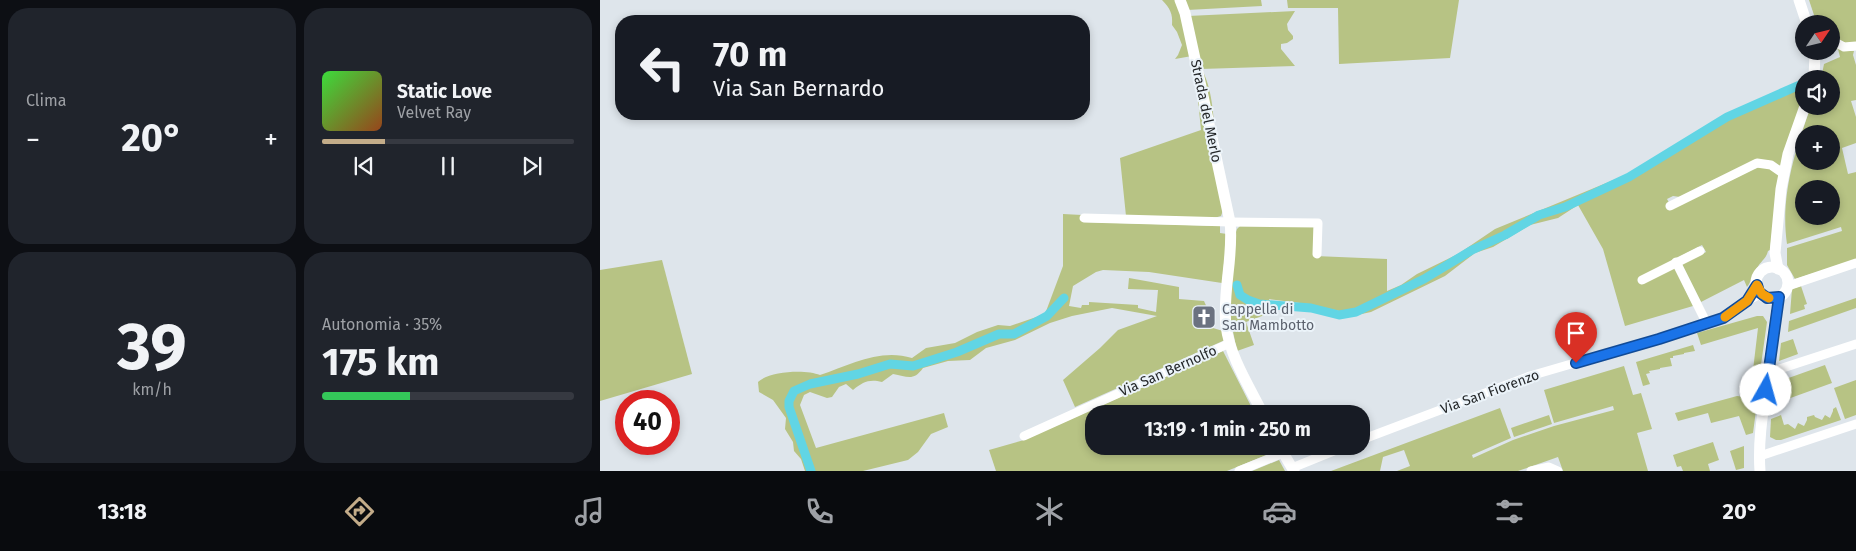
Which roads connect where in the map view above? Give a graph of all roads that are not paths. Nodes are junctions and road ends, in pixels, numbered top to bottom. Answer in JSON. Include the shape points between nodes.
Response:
{"nodes":[{"id":1,"x":1180,"y":0,"type":"edge"},
{"id":2,"x":1799,"y":0,"type":"edge"},
{"id":3,"x":1804,"y":15,"type":"edge"},
{"id":4,"x":1840,"y":45,"type":"edge"},
{"id":5,"x":1856,"y":46,"type":"edge"},
{"id":6,"x":1801,"y":115,"type":"edge"},
{"id":7,"x":1784,"y":174,"type":"junction"},
{"id":8,"x":1670,"y":206,"type":"dead end"},
{"id":9,"x":1084,"y":218,"type":"dead end"},
{"id":10,"x":1230,"y":222,"type":"junction"},
{"id":11,"x":1700,"y":251,"type":"dead end"},
{"id":12,"x":1318,"y":254,"type":"dead end"},
{"id":13,"x":1676,"y":262,"type":"junction"},
{"id":14,"x":1856,"y":263,"type":"edge"},
{"id":15,"x":1773,"y":268,"type":"junction"},
{"id":16,"x":1642,"y":280,"type":"dead end"},
{"id":17,"x":1792,"y":283,"type":"junction"},
{"id":18,"x":1767,"y":294,"type":"junction"},
{"id":19,"x":1708,"y":324,"type":"junction"},
{"id":20,"x":1230,"y":343,"type":"junction"},
{"id":21,"x":1856,"y":344,"type":"edge"},
{"id":22,"x":1767,"y":374,"type":"junction"},
{"id":23,"x":1258,"y":405,"type":"edge"},
{"id":24,"x":1856,"y":424,"type":"edge"},
{"id":25,"x":1024,"y":436,"type":"dead end"},
{"id":26,"x":1370,"y":437,"type":"edge"},
{"id":27,"x":1271,"y":455,"type":"edge"},
{"id":28,"x":1284,"y":455,"type":"edge"},
{"id":29,"x":1325,"y":455,"type":"edge"},
{"id":30,"x":1760,"y":456,"type":"junction"},
{"id":31,"x":1293,"y":469,"type":"edge"},
{"id":32,"x":1239,"y":471,"type":"edge"},
{"id":33,"x":1531,"y":471,"type":"edge"},
{"id":34,"x":1558,"y":471,"type":"edge"},
{"id":35,"x":1760,"y":471,"type":"edge"}],
"edges":[{"from":1,"to":10,"type":"street","name":"Strada del Merlo"},
{"from":2,"to":3,"type":"street"},
{"from":4,"to":5,"type":"street"},
{"from":6,"to":7,"type":"street"},
{"from":7,"to":8,"type":"street","via":[[1771,165],[1757,163]]},
{"from":7,"to":15,"type":"street"},
{"from":9,"to":10,"type":"street"},
{"from":10,"to":12,"type":"street","via":[[1318,222]]},
{"from":10,"to":20,"type":"street","name":"Via San Bernolfo","via":[[1225,312]]},
{"from":11,"to":13,"type":"street"},
{"from":13,"to":16,"type":"street"},
{"from":13,"to":19,"type":"street"},
{"from":14,"to":17,"type":"street"},
{"from":15,"to":17,"type":"street","via":[[1786,275]]},
{"from":15,"to":18,"type":"street","via":[[1759,275]]},
{"from":17,"to":18,"type":"street","via":[[1785,293]]},
{"from":18,"to":19,"type":"street","name":"Via San Fiorenzo","via":[[1747,301],[1726,317]]},
{"from":18,"to":22,"type":"street","via":[[1775,317]]},
{"from":19,"to":26,"type":"street","name":"Via San Fiorenzo","via":[[1530,376]]},
{"from":20,"to":23,"type":"street","name":"Via San Bernolfo"},
{"from":20,"to":25,"type":"street","name":"Via San Bernolfo"},
{"from":21,"to":22,"type":"street"},
{"from":22,"to":30,"type":"street"},
{"from":24,"to":30,"type":"street"},
{"from":27,"to":32,"type":"street"},
{"from":28,"to":31,"type":"street"},
{"from":29,"to":31,"type":"street"},
{"from":30,"to":35,"type":"street"},
{"from":33,"to":34,"type":"street","via":[[1549,466]]}]}
